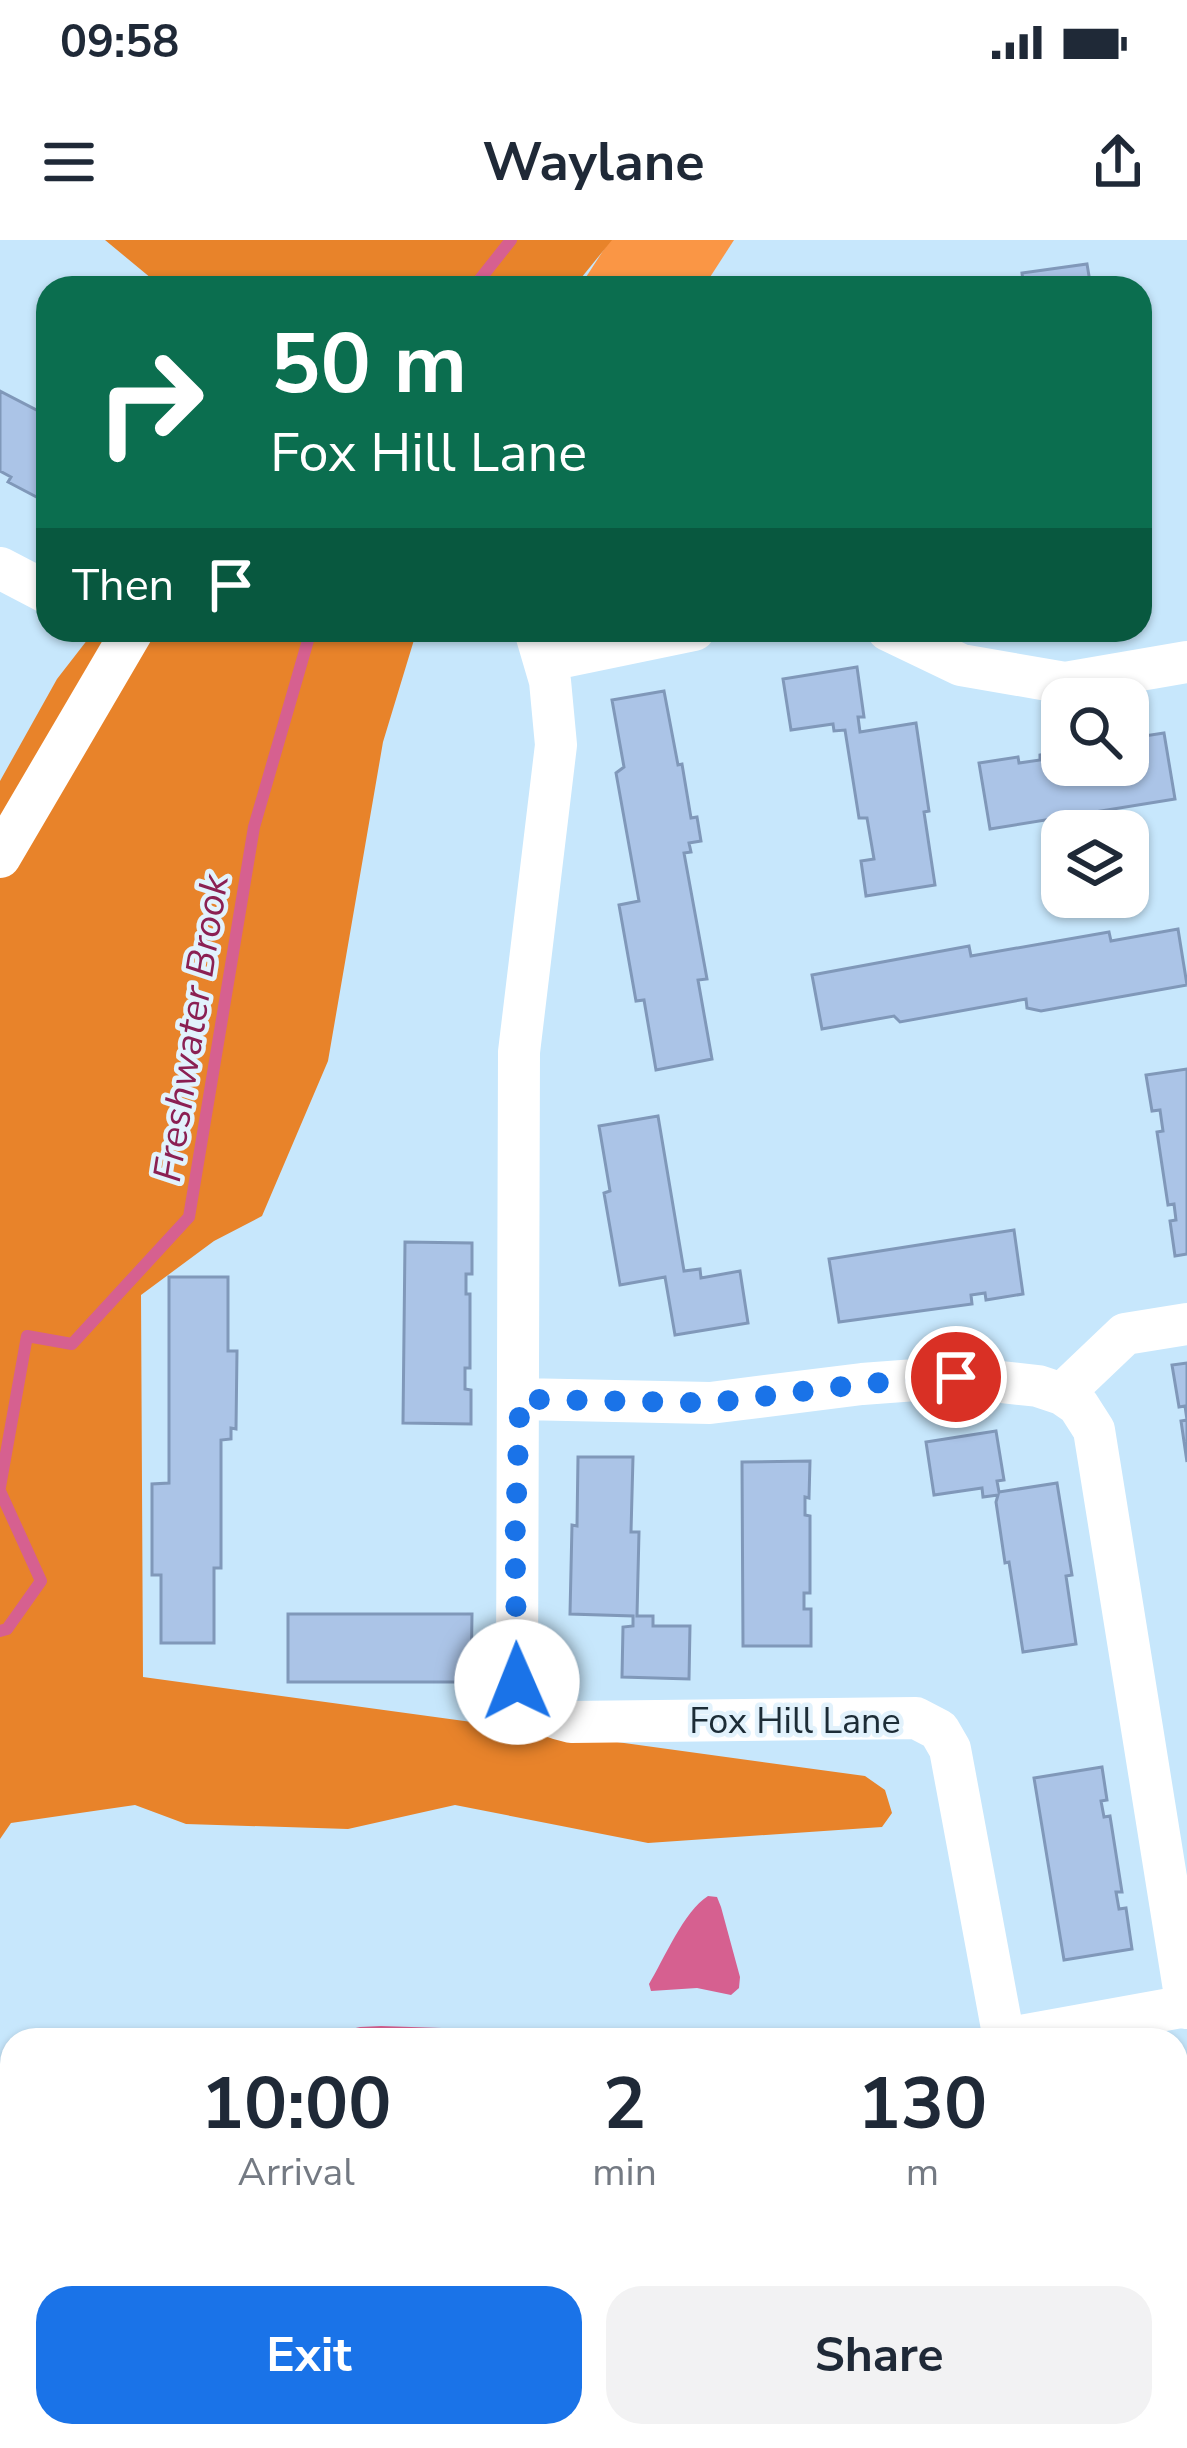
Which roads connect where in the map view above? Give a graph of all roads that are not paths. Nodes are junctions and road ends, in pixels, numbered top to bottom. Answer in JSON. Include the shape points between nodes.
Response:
{"nodes":[{"id":1,"x":0,"y":568,"type":"edge"},
{"id":2,"x":36,"y":587,"type":"edge"},
{"id":3,"x":122,"y":642,"type":"edge"},
{"id":4,"x":578,"y":642,"type":"edge"},
{"id":5,"x":913,"y":642,"type":"edge"},
{"id":6,"x":540,"y":646,"type":"edge"},
{"id":7,"x":1187,"y":662,"type":"edge"},
{"id":8,"x":0,"y":857,"type":"edge"},
{"id":9,"x":1187,"y":1324,"type":"edge"},
{"id":10,"x":1062,"y":1394,"type":"junction"},
{"id":11,"x":520,"y":1399,"type":"junction"},
{"id":12,"x":1187,"y":2007,"type":"edge"},
{"id":13,"x":1002,"y":2028,"type":"edge"},
{"id":14,"x":1067,"y":2028,"type":"edge"}],
"edges":[{"from":1,"to":2,"type":"street"},
{"from":3,"to":8,"type":"street"},
{"from":4,"to":6,"type":"street","name":"Fox Hill Lane"},
{"from":5,"to":7,"type":"street","via":[[961,665],[1065,683]]},
{"from":6,"to":11,"type":"street","name":"Fox Hill Lane","via":[[556,745],[519,1052]]},
{"from":9,"to":10,"type":"street","via":[[1126,1334]]},
{"from":10,"to":11,"type":"street","via":[[956,1377],[710,1403]]},
{"from":10,"to":12,"type":"street","name":"Fox Hill Lane","via":[[1094,1430]]},
{"from":11,"to":13,"type":"street","name":"Fox Hill Lane","via":[[517,1682],[528,1702],[546,1717],[572,1722],[916,1718],[939,1730],[950,1749]]},
{"from":12,"to":14,"type":"street","name":"Fox Hill Lane"}]}
